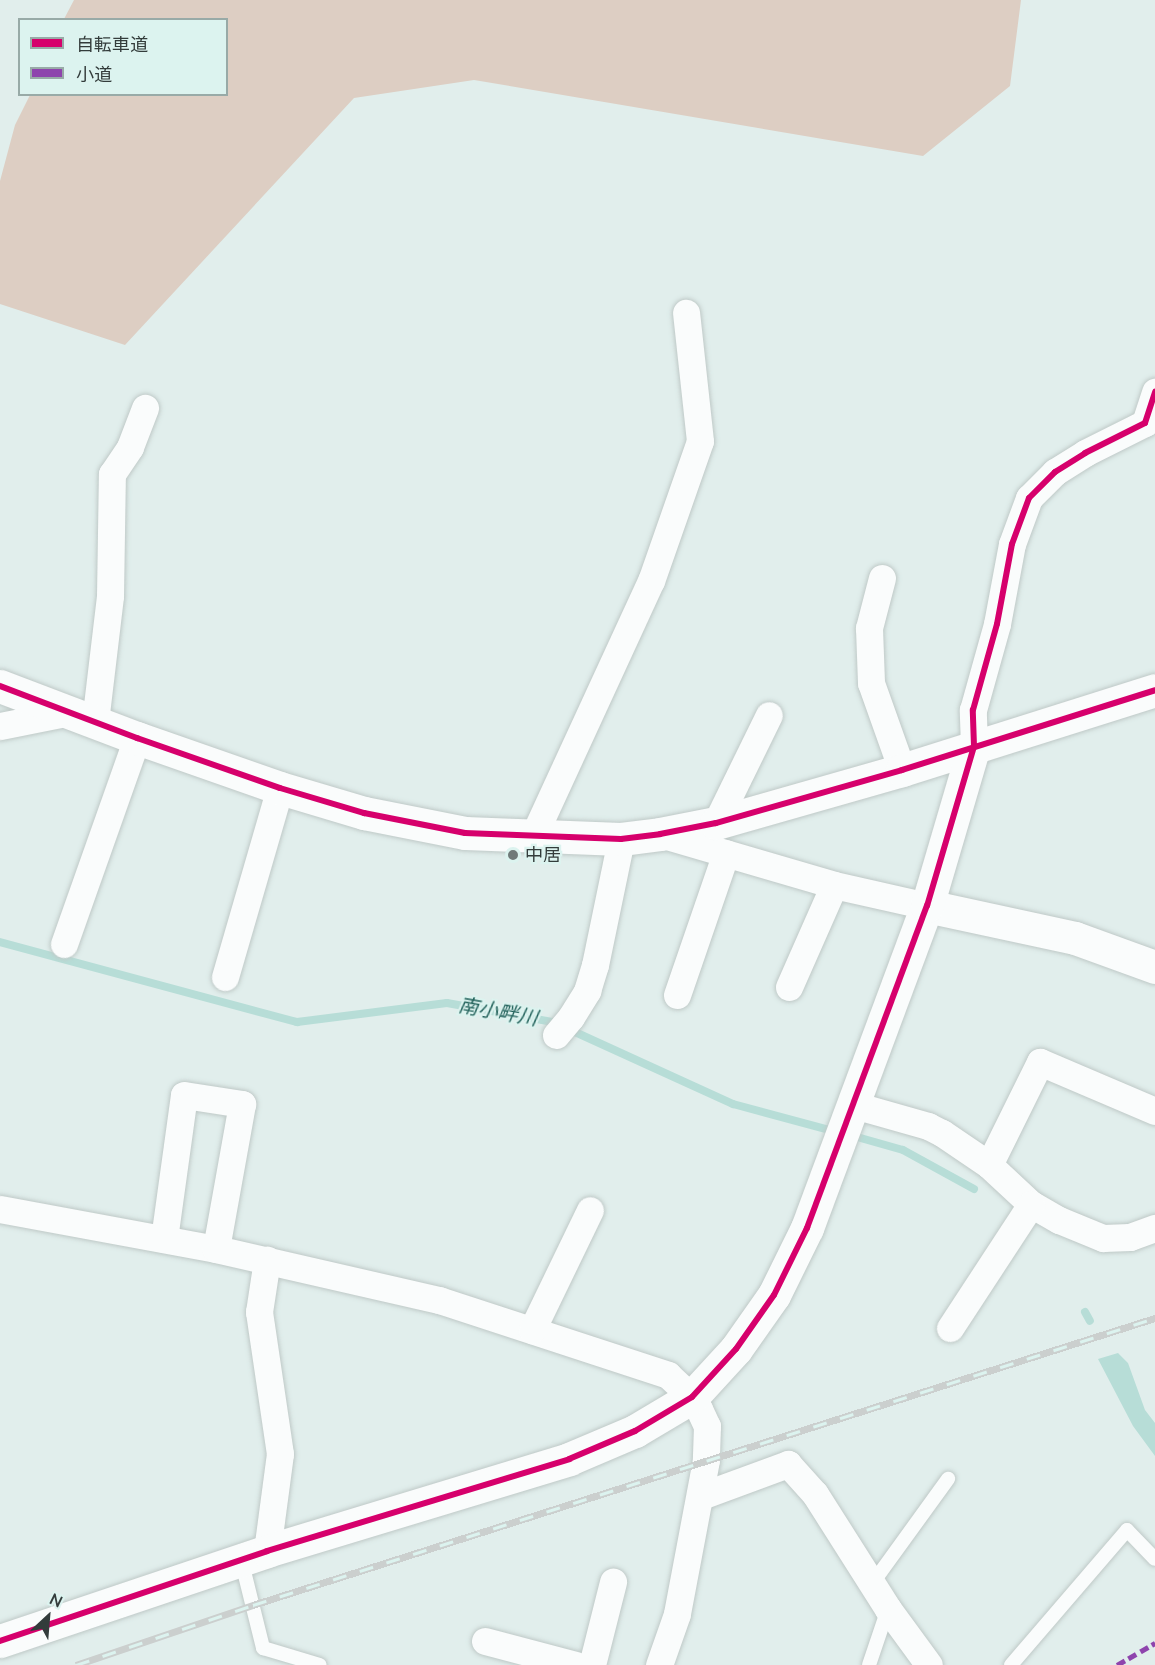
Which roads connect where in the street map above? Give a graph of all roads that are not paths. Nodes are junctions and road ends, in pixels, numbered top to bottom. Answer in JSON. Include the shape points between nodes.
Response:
{"nodes":[{"id":1,"x":686,"y":313,"type":"dead end"},
{"id":2,"x":1155,"y":392,"type":"edge"},
{"id":3,"x":145,"y":408,"type":"dead end"},
{"id":4,"x":1150,"y":424,"type":"edge"},
{"id":5,"x":882,"y":578,"type":"dead end"},
{"id":6,"x":0,"y":686,"type":"edge"},
{"id":7,"x":1155,"y":690,"type":"edge"},
{"id":8,"x":769,"y":715,"type":"dead end"},
{"id":9,"x":83,"y":717,"type":"junction"},
{"id":10,"x":0,"y":726,"type":"edge"},
{"id":11,"x":137,"y":738,"type":"junction"},
{"id":12,"x":974,"y":746,"type":"junction"},
{"id":13,"x":903,"y":770,"type":"junction"},
{"id":14,"x":280,"y":788,"type":"junction"},
{"id":15,"x":716,"y":823,"type":"junction"},
{"id":16,"x":660,"y":834,"type":"junction"},
{"id":17,"x":533,"y":837,"type":"junction"},
{"id":18,"x":621,"y":839,"type":"junction"},
{"id":19,"x":726,"y":854,"type":"junction"},
{"id":20,"x":834,"y":885,"type":"junction"},
{"id":21,"x":927,"y":906,"type":"junction"},
{"id":22,"x":64,"y":944,"type":"dead end"},
{"id":23,"x":1155,"y":967,"type":"edge"},
{"id":24,"x":225,"y":977,"type":"dead end"},
{"id":25,"x":789,"y":987,"type":"dead end"},
{"id":26,"x":677,"y":995,"type":"dead end"},
{"id":27,"x":564,"y":1026,"type":"dead end"},
{"id":28,"x":1155,"y":1111,"type":"edge"},
{"id":29,"x":851,"y":1113,"type":"junction"},
{"id":30,"x":988,"y":1166,"type":"junction"},
{"id":31,"x":1031,"y":1204,"type":"junction"},
{"id":32,"x":0,"y":1209,"type":"edge"},
{"id":33,"x":590,"y":1210,"type":"dead end"},
{"id":34,"x":1155,"y":1228,"type":"edge"},
{"id":35,"x":164,"y":1239,"type":"junction"},
{"id":36,"x":216,"y":1249,"type":"junction"},
{"id":37,"x":267,"y":1260,"type":"junction"},
{"id":38,"x":950,"y":1328,"type":"dead end"},
{"id":39,"x":532,"y":1330,"type":"junction"},
{"id":40,"x":692,"y":1397,"type":"junction"},
{"id":41,"x":948,"y":1479,"type":"dead end"},
{"id":42,"x":700,"y":1496,"type":"junction"},
{"id":43,"x":254,"y":1555,"type":"junction"},
{"id":44,"x":1155,"y":1559,"type":"edge"},
{"id":45,"x":613,"y":1582,"type":"dead end"},
{"id":46,"x":872,"y":1584,"type":"junction"},
{"id":47,"x":888,"y":1609,"type":"junction"},
{"id":48,"x":0,"y":1641,"type":"edge"},
{"id":49,"x":485,"y":1641,"type":"dead end"},
{"id":50,"x":320,"y":1665,"type":"edge"},
{"id":51,"x":576,"y":1665,"type":"edge"},
{"id":52,"x":592,"y":1665,"type":"edge"},
{"id":53,"x":659,"y":1665,"type":"edge"},
{"id":54,"x":869,"y":1665,"type":"edge"},
{"id":55,"x":929,"y":1665,"type":"edge"},
{"id":56,"x":1011,"y":1665,"type":"edge"}],
"edges":[{"from":1,"to":17,"type":"street","via":[[700,441],[651,581]]},
{"from":2,"to":4,"type":"street"},
{"from":3,"to":9,"type":"street","via":[[130,447],[112,474],[110,596]]},
{"from":4,"to":12,"type":"street","via":[[1055,472],[1029,498],[1012,544],[997,624],[973,710]]},
{"from":5,"to":13,"type":"street","via":[[868,628],[871,683]]},
{"from":6,"to":9,"type":"street"},
{"from":7,"to":12,"type":"street"},
{"from":8,"to":15,"type":"street"},
{"from":9,"to":10,"type":"street"},
{"from":9,"to":11,"type":"street"},
{"from":11,"to":14,"type":"street"},
{"from":11,"to":22,"type":"street"},
{"from":12,"to":13,"type":"street"},
{"from":12,"to":21,"type":"street"},
{"from":13,"to":15,"type":"street"},
{"from":14,"to":17,"type":"street","via":[[376,816],[465,833]]},
{"from":14,"to":24,"type":"street"},
{"from":15,"to":16,"type":"street"},
{"from":16,"to":18,"type":"street"},
{"from":16,"to":19,"type":"street"},
{"from":17,"to":18,"type":"street"},
{"from":18,"to":27,"type":"street","via":[[595,965],[587,990]]},
{"from":19,"to":20,"type":"street"},
{"from":19,"to":26,"type":"street"},
{"from":20,"to":21,"type":"street"},
{"from":20,"to":25,"type":"street"},
{"from":21,"to":23,"type":"street","via":[[1075,938]]},
{"from":21,"to":29,"type":"street"},
{"from":28,"to":30,"type":"street","via":[[1040,1062]]},
{"from":29,"to":30,"type":"street","via":[[928,1126]]},
{"from":29,"to":40,"type":"street","via":[[807,1228],[774,1295],[736,1349]]},
{"from":30,"to":31,"type":"street"},
{"from":31,"to":34,"type":"street","via":[[1102,1238],[1130,1237]]},
{"from":31,"to":38,"type":"street"},
{"from":32,"to":35,"type":"street"},
{"from":33,"to":39,"type":"street"},
{"from":35,"to":36,"type":"street"},
{"from":35,"to":36,"type":"street","via":[[184,1095],[242,1104]]},
{"from":36,"to":37,"type":"street"},
{"from":37,"to":39,"type":"street","via":[[439,1300]]},
{"from":37,"to":43,"type":"street","via":[[259,1312],[280,1454]]},
{"from":39,"to":40,"type":"street","via":[[669,1375]]},
{"from":40,"to":42,"type":"street","via":[[707,1426]]},
{"from":40,"to":43,"type":"street","via":[[635,1431],[569,1459]]},
{"from":41,"to":46,"type":"lane"},
{"from":42,"to":46,"type":"street","via":[[788,1464],[815,1494]]},
{"from":42,"to":53,"type":"street","via":[[677,1614]]},
{"from":43,"to":48,"type":"street"},
{"from":43,"to":50,"type":"lane","via":[[263,1648]]},
{"from":44,"to":56,"type":"lane","via":[[1127,1530]]},
{"from":45,"to":52,"type":"street"},
{"from":46,"to":47,"type":"street"},
{"from":47,"to":54,"type":"lane"},
{"from":47,"to":55,"type":"street"},
{"from":49,"to":51,"type":"street"}]}
